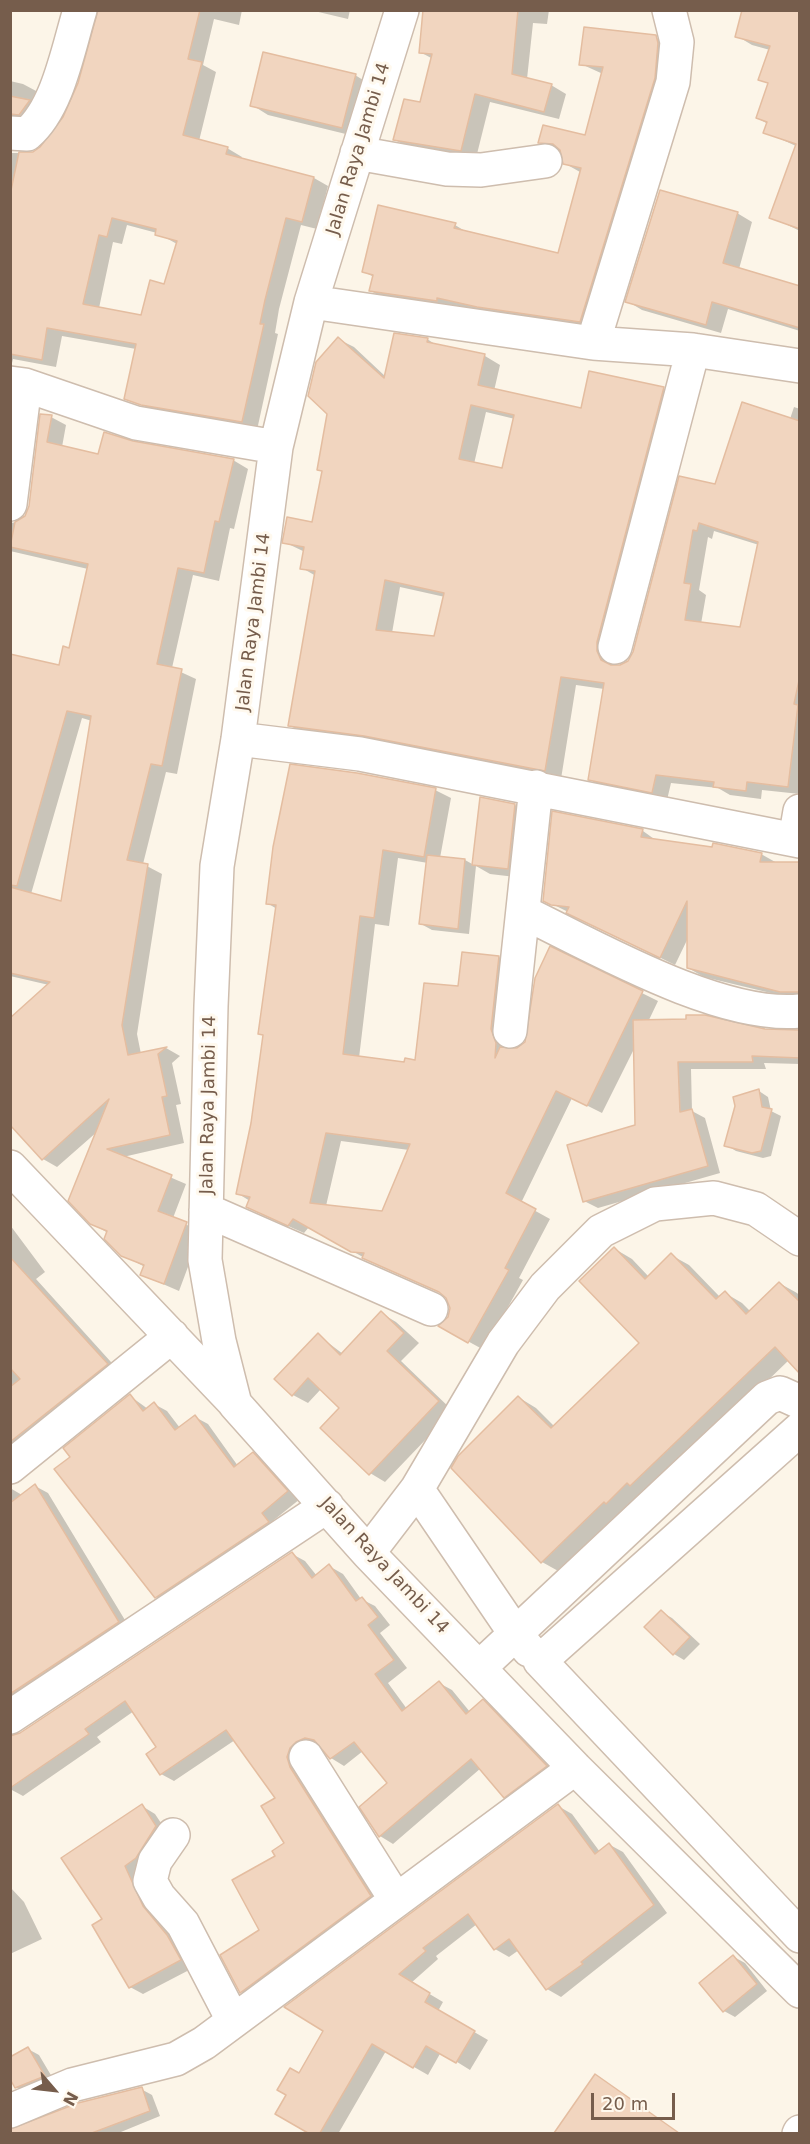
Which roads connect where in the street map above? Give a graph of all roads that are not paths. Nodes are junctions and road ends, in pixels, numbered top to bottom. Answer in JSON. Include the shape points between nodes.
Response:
{"nodes":[{"id":1,"x":80,"y":10,"type":"edge"},
{"id":2,"x":402,"y":10,"type":"edge"},
{"id":3,"x":669,"y":10,"type":"edge"},
{"id":4,"x":10,"y":133,"type":"edge"},
{"id":5,"x":357,"y":153,"type":"junction"},
{"id":6,"x":545,"y":161,"type":"dead end"},
{"id":7,"x":311,"y":302,"type":"junction"},
{"id":8,"x":593,"y":343,"type":"junction"},
{"id":9,"x":693,"y":350,"type":"junction"},
{"id":10,"x":800,"y":366,"type":"edge"},
{"id":11,"x":18,"y":384,"type":"edge"},
{"id":12,"x":276,"y":447,"type":"junction"},
{"id":13,"x":10,"y":504,"type":"edge"},
{"id":14,"x":615,"y":646,"type":"dead end"},
{"id":15,"x":238,"y":739,"type":"junction"},
{"id":16,"x":536,"y":788,"type":"junction"},
{"id":17,"x":798,"y":831,"type":"edge"},
{"id":18,"x":523,"y":912,"type":"junction"},
{"id":19,"x":800,"y":1011,"type":"edge"},
{"id":20,"x":510,"y":1031,"type":"dead end"},
{"id":21,"x":15,"y":1179,"type":"edge"},
{"id":22,"x":206,"y":1210,"type":"junction"},
{"id":23,"x":800,"y":1239,"type":"edge"},
{"id":24,"x":431,"y":1309,"type":"dead end"},
{"id":25,"x":172,"y":1336,"type":"junction"},
{"id":26,"x":800,"y":1402,"type":"edge"},
{"id":27,"x":235,"y":1404,"type":"junction"},
{"id":28,"x":800,"y":1429,"type":"edge"},
{"id":29,"x":10,"y":1467,"type":"edge"},
{"id":30,"x":417,"y":1489,"type":"junction"},
{"id":31,"x":327,"y":1506,"type":"junction"},
{"id":32,"x":368,"y":1553,"type":"junction"},
{"id":33,"x":515,"y":1634,"type":"junction"},
{"id":34,"x":540,"y":1661,"type":"junction"},
{"id":35,"x":480,"y":1667,"type":"junction"},
{"id":36,"x":10,"y":1717,"type":"edge"},
{"id":37,"x":306,"y":1757,"type":"dead end"},
{"id":38,"x":575,"y":1768,"type":"junction"},
{"id":39,"x":173,"y":1835,"type":"dead end"},
{"id":40,"x":396,"y":1900,"type":"junction"},
{"id":41,"x":800,"y":1936,"type":"edge"},
{"id":42,"x":800,"y":1991,"type":"edge"},
{"id":43,"x":233,"y":2020,"type":"junction"},
{"id":44,"x":10,"y":2111,"type":"edge"}],
"edges":[{"from":1,"to":4,"type":"street","via":[[41,123],[27,134]]},
{"from":2,"to":5,"type":"street","name":"Jalan Raya Jambi 14"},
{"from":3,"to":8,"type":"street","via":[[677,42],[673,82]]},
{"from":5,"to":6,"type":"street","via":[[447,169],[481,170]]},
{"from":5,"to":7,"type":"street","name":"Jalan Raya Jambi 14"},
{"from":7,"to":8,"type":"street"},
{"from":7,"to":12,"type":"street","name":"Jalan Raya Jambi 14"},
{"from":8,"to":9,"type":"street"},
{"from":9,"to":10,"type":"street"},
{"from":9,"to":14,"type":"street"},
{"from":11,"to":12,"type":"street","via":[[136,423]]},
{"from":11,"to":13,"type":"street"},
{"from":12,"to":15,"type":"street","name":"Jalan Raya Jambi 14"},
{"from":15,"to":16,"type":"street","via":[[360,754]]},
{"from":15,"to":22,"type":"street","name":"Jalan Raya Jambi 14","via":[[217,866]]},
{"from":16,"to":17,"type":"street"},
{"from":16,"to":18,"type":"street"},
{"from":18,"to":19,"type":"street","via":[[695,992],[745,1006]]},
{"from":18,"to":20,"type":"street"},
{"from":21,"to":25,"type":"street"},
{"from":22,"to":24,"type":"street"},
{"from":22,"to":27,"type":"street","name":"Jalan Raya Jambi 14","via":[[205,1260]]},
{"from":23,"to":30,"type":"street","via":[[756,1209],[714,1198],[655,1204],[601,1231],[544,1287],[503,1343]]},
{"from":25,"to":27,"type":"street"},
{"from":25,"to":29,"type":"street"},
{"from":26,"to":33,"type":"street","via":[[780,1393],[767,1398]]},
{"from":27,"to":31,"type":"street","name":"Jalan Raya Jambi 14"},
{"from":28,"to":34,"type":"street"},
{"from":30,"to":32,"type":"street"},
{"from":30,"to":33,"type":"street"},
{"from":31,"to":32,"type":"street","name":"Jalan Raya Jambi 14"},
{"from":31,"to":36,"type":"street"},
{"from":32,"to":35,"type":"street","name":"Jalan Raya Jambi 14"},
{"from":33,"to":34,"type":"street"},
{"from":33,"to":35,"type":"street"},
{"from":34,"to":41,"type":"street"},
{"from":35,"to":38,"type":"street","name":"Jalan Raya Jambi 14"},
{"from":37,"to":40,"type":"street"},
{"from":38,"to":40,"type":"street"},
{"from":38,"to":42,"type":"street","name":"Jalan Raya Jambi 14"},
{"from":39,"to":43,"type":"street","via":[[155,1861],[150,1881],[183,1924]]},
{"from":40,"to":43,"type":"street"},
{"from":43,"to":44,"type":"street","via":[[176,2059],[72,2085]]}]}
